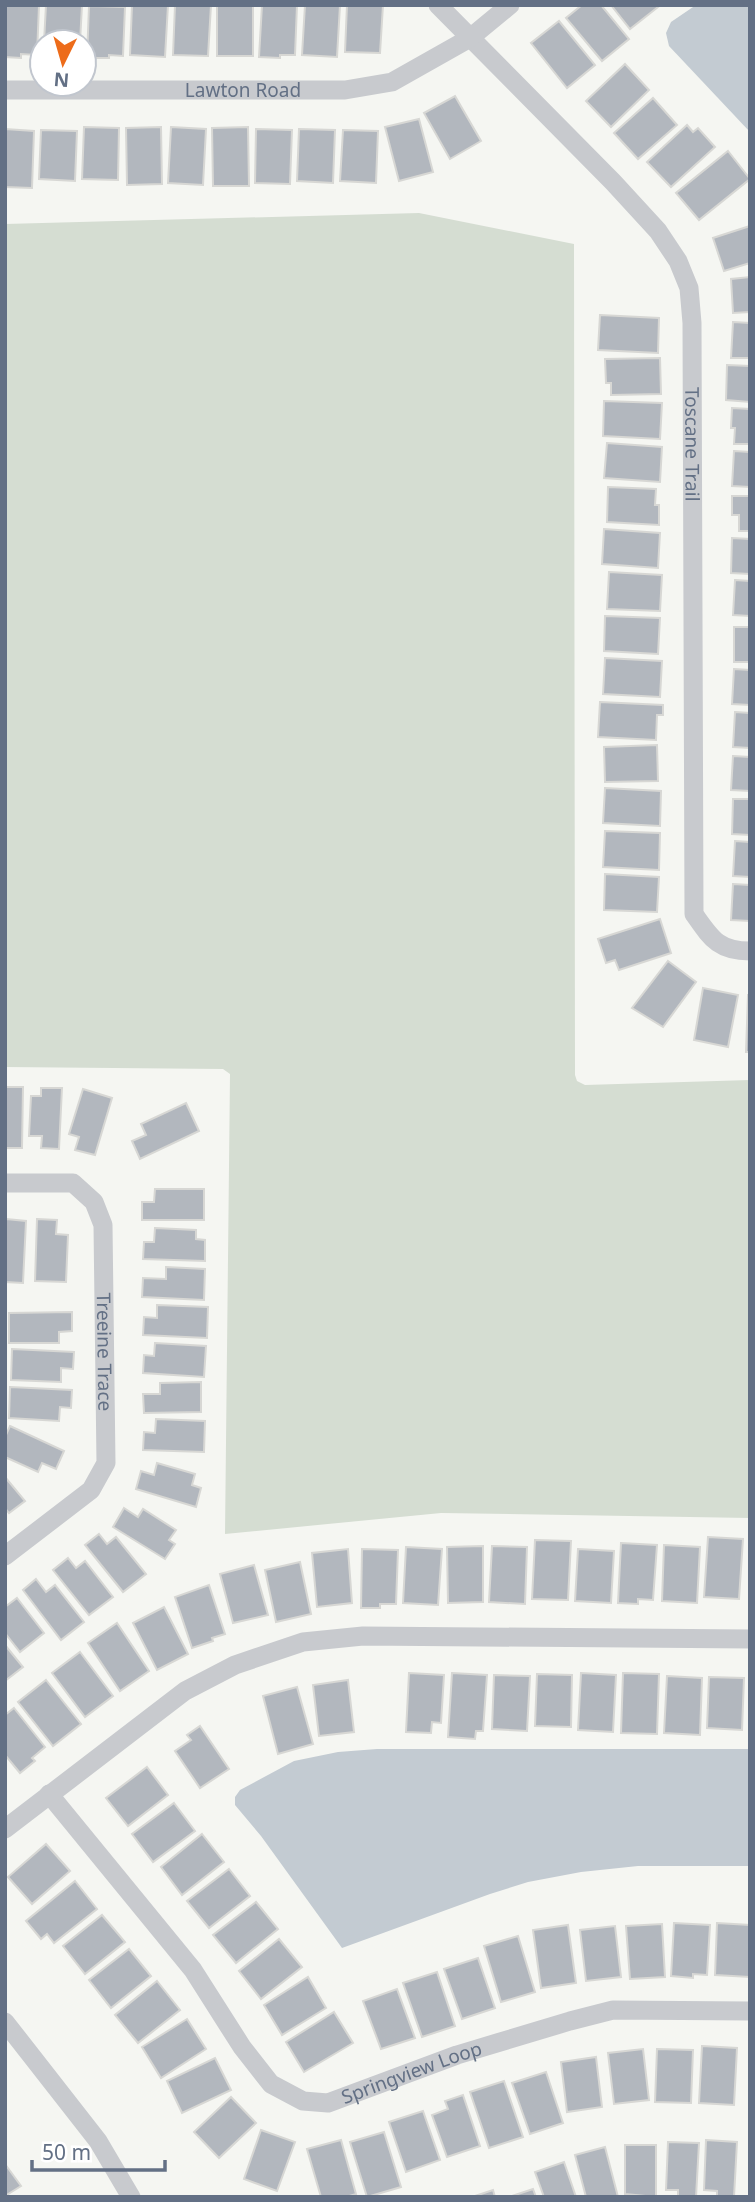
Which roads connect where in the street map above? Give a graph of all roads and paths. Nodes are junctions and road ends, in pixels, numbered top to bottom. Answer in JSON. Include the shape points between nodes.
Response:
{"nodes":[{"id":1,"x":438,"y":5,"type":"edge"},
{"id":2,"x":510,"y":5,"type":"edge"},
{"id":3,"x":470,"y":38,"type":"junction"},
{"id":4,"x":5,"y":90,"type":"edge"},
{"id":5,"x":750,"y":951,"type":"edge"},
{"id":6,"x":5,"y":1183,"type":"edge"},
{"id":7,"x":5,"y":1556,"type":"edge"},
{"id":8,"x":750,"y":1639,"type":"edge"},
{"id":9,"x":49,"y":1794,"type":"junction"},
{"id":10,"x":5,"y":1829,"type":"edge"},
{"id":11,"x":750,"y":2011,"type":"edge"},
{"id":12,"x":5,"y":2022,"type":"edge"},
{"id":13,"x":131,"y":2197,"type":"edge"}],
"edges":[{"from":1,"to":3,"type":"street","name":"Toscane Trail"},
{"from":2,"to":3,"type":"street"},
{"from":3,"to":4,"type":"street","name":"Lawton Road","via":[[392,82],[345,90]]},
{"from":3,"to":5,"type":"street","name":"Toscane Trail","via":[[657,231],[678,261],[689,288],[694,914],[713,940],[732,951]]},
{"from":6,"to":7,"type":"street","name":"Treeine Trace","via":[[73,1183],[94,1202],[103,1225],[107,1424],[106,1464],[91,1490]]},
{"from":8,"to":9,"type":"street","via":[[363,1636],[303,1643],[235,1665],[186,1692]]},
{"from":9,"to":10,"type":"street"},
{"from":9,"to":11,"type":"street","name":"Springview Loop","via":[[193,1969],[271,2084],[303,2101],[328,2103],[457,2055],[613,2010]]},
{"from":12,"to":13,"type":"street","via":[[98,2141]]}]}
